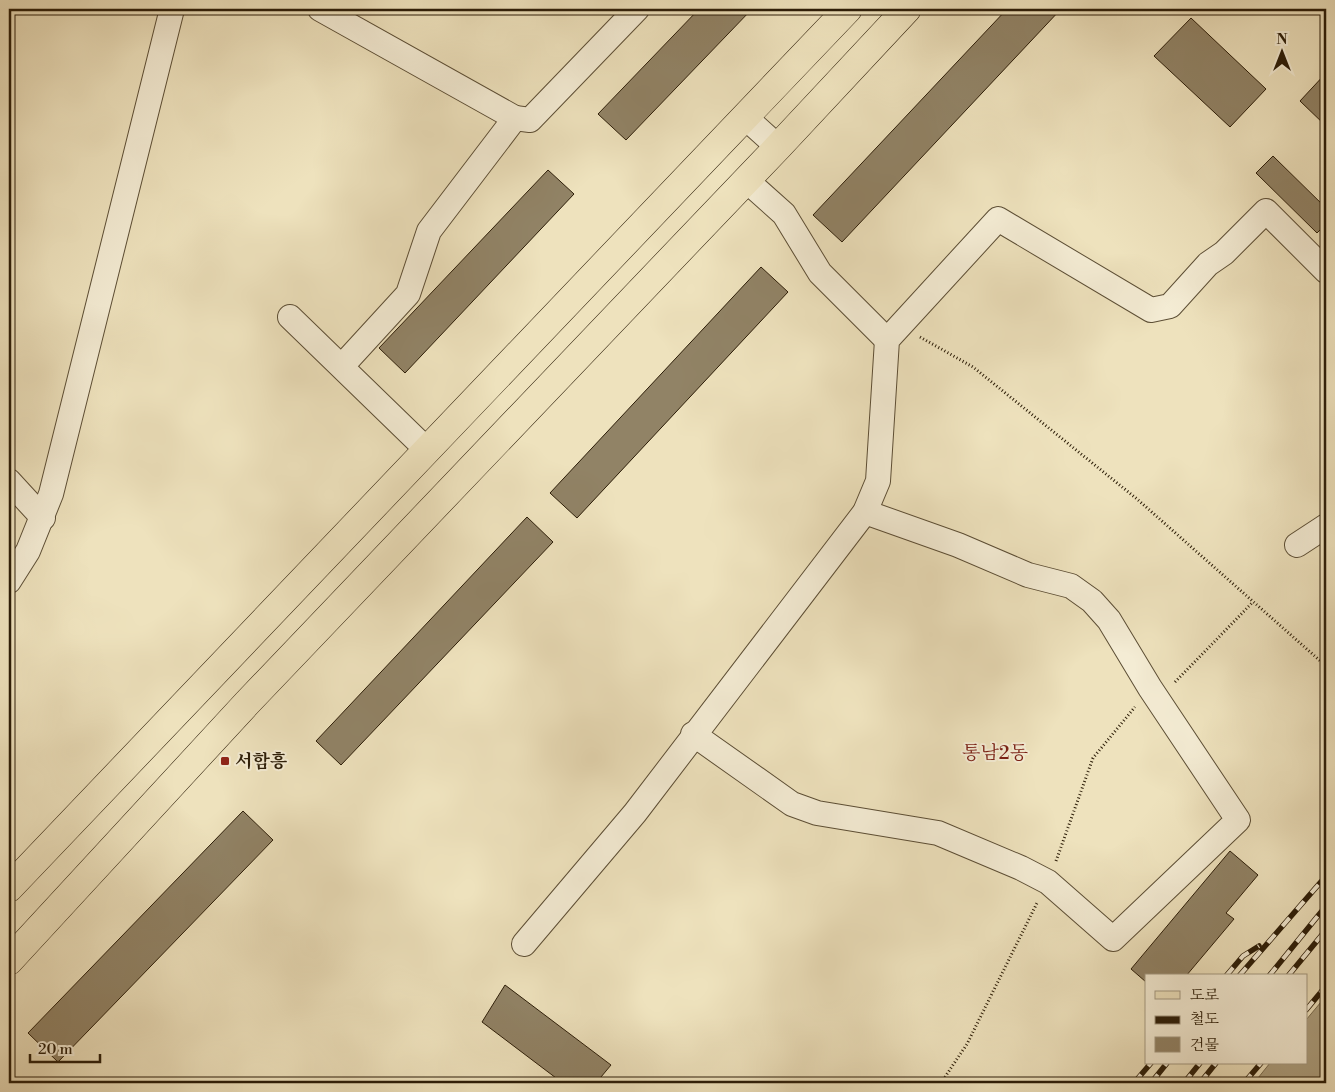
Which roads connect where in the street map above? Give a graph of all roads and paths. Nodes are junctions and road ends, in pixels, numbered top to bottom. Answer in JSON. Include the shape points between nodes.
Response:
{"nodes":[{"id":1,"x":172,"y":9,"type":"edge"},
{"id":2,"x":320,"y":9,"type":"edge"},
{"id":3,"x":637,"y":9,"type":"edge"},
{"id":4,"x":848,"y":9,"type":"edge"},
{"id":5,"x":907,"y":9,"type":"edge"},
{"id":6,"x":515,"y":118,"type":"junction"},
{"id":7,"x":746,"y":118,"type":"junction"},
{"id":8,"x":778,"y":147,"type":"junction"},
{"id":9,"x":746,"y":180,"type":"junction"},
{"id":10,"x":1326,"y":271,"type":"edge"},
{"id":11,"x":290,"y":317,"type":"dead end"},
{"id":12,"x":894,"y":333,"type":"junction"},
{"id":13,"x":342,"y":366,"type":"junction"},
{"id":14,"x":427,"y":450,"type":"junction"},
{"id":15,"x":9,"y":481,"type":"edge"},
{"id":16,"x":864,"y":512,"type":"junction"},
{"id":17,"x":43,"y":518,"type":"junction"},
{"id":18,"x":1326,"y":526,"type":"edge"},
{"id":19,"x":1297,"y":545,"type":"dead end"},
{"id":20,"x":9,"y":581,"type":"edge"},
{"id":21,"x":1253,"y":602,"type":"junction"},
{"id":22,"x":1326,"y":666,"type":"edge"},
{"id":23,"x":1157,"y":698,"type":"junction"},
{"id":24,"x":693,"y":734,"type":"junction"},
{"id":25,"x":9,"y":888,"type":"edge"},
{"id":26,"x":524,"y":944,"type":"dead end"},
{"id":27,"x":9,"y":961,"type":"edge"}],
"edges":[{"from":1,"to":17,"type":"street"},
{"from":2,"to":6,"type":"street"},
{"from":3,"to":6,"type":"street","via":[[530,120]]},
{"from":4,"to":7,"type":"main road"},
{"from":5,"to":8,"type":"main road"},
{"from":6,"to":13,"type":"street","via":[[429,231],[408,294]]},
{"from":7,"to":8,"type":"street"},
{"from":7,"to":14,"type":"main road"},
{"from":8,"to":9,"type":"main road"},
{"from":9,"to":12,"type":"street","via":[[784,214],[820,273]]},
{"from":9,"to":27,"type":"main road","via":[[247,703]]},
{"from":10,"to":12,"type":"street","via":[[1266,211],[1224,253],[1208,264],[1170,306],[1151,310],[998,219]]},
{"from":11,"to":13,"type":"street"},
{"from":12,"to":16,"type":"street","via":[[878,481]]},
{"from":12,"to":21,"type":"path","via":[[973,368],[1137,499]]},
{"from":13,"to":14,"type":"street"},
{"from":14,"to":25,"type":"main road"},
{"from":15,"to":17,"type":"street"},
{"from":16,"to":23,"type":"street","via":[[958,544],[1028,575],[1071,586],[1092,601],[1109,620]]},
{"from":16,"to":24,"type":"street"},
{"from":17,"to":20,"type":"street"},
{"from":18,"to":19,"type":"street"},
{"from":21,"to":22,"type":"path"},
{"from":21,"to":23,"type":"path"},
{"from":23,"to":24,"type":"street","via":[[1238,820],[1113,939],[1048,882],[1021,868],[938,833],[817,813],[792,804]]},
{"from":24,"to":26,"type":"street","via":[[635,813]]}]}
